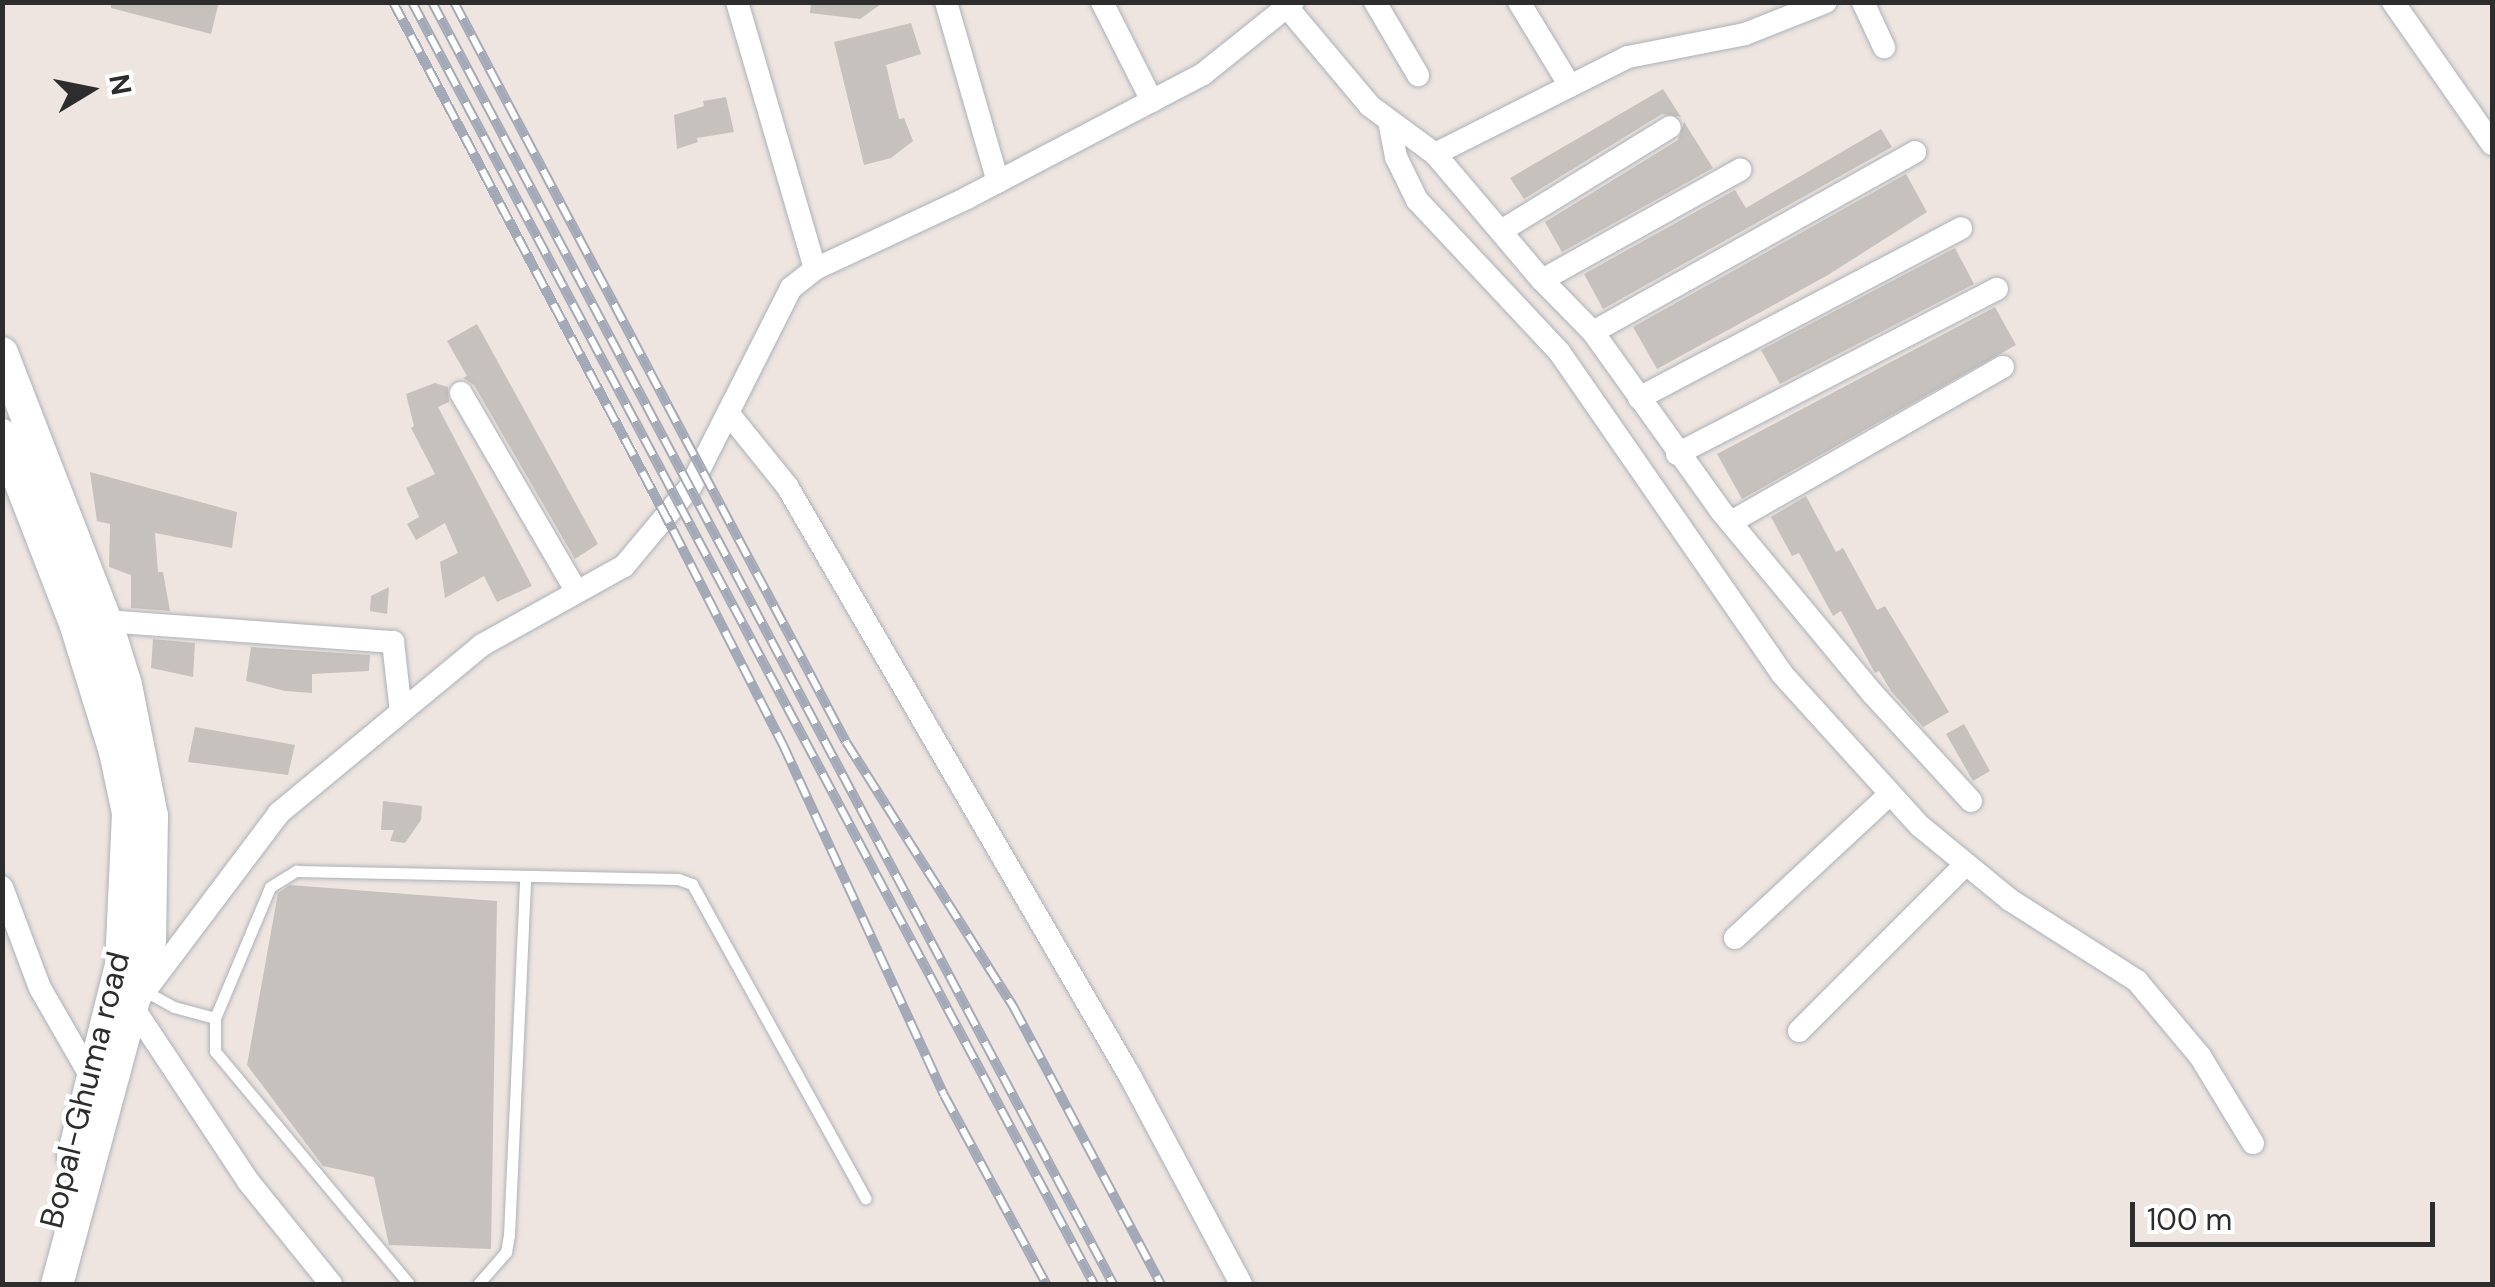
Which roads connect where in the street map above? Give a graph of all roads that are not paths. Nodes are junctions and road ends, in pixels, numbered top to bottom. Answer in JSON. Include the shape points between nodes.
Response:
{"nodes":[{"id":1,"x":736,"y":2,"type":"edge"},
{"id":2,"x":946,"y":2,"type":"edge"},
{"id":3,"x":1102,"y":2,"type":"edge"},
{"id":4,"x":1375,"y":2,"type":"edge"},
{"id":5,"x":1519,"y":2,"type":"edge"},
{"id":6,"x":1826,"y":2,"type":"edge"},
{"id":7,"x":1863,"y":2,"type":"edge"},
{"id":8,"x":2393,"y":2,"type":"edge"},
{"id":9,"x":1290,"y":5,"type":"edge"},
{"id":10,"x":1884,"y":47,"type":"dead end"},
{"id":11,"x":1418,"y":75,"type":"dead end"},
{"id":12,"x":1570,"y":86,"type":"junction"},
{"id":13,"x":1152,"y":100,"type":"junction"},
{"id":14,"x":1389,"y":122,"type":"junction"},
{"id":15,"x":1670,"y":127,"type":"dead end"},
{"id":16,"x":2492,"y":144,"type":"edge"},
{"id":17,"x":1915,"y":152,"type":"dead end"},
{"id":18,"x":1435,"y":154,"type":"junction"},
{"id":19,"x":1740,"y":170,"type":"dead end"},
{"id":20,"x":998,"y":182,"type":"junction"},
{"id":21,"x":1961,"y":228,"type":"dead end"},
{"id":22,"x":1501,"y":231,"type":"junction"},
{"id":23,"x":815,"y":269,"type":"junction"},
{"id":24,"x":1542,"y":280,"type":"junction"},
{"id":25,"x":1997,"y":289,"type":"dead end"},
{"id":26,"x":1592,"y":332,"type":"junction"},
{"id":27,"x":2,"y":353,"type":"edge"},
{"id":28,"x":2003,"y":367,"type":"dead end"},
{"id":29,"x":461,"y":393,"type":"dead end"},
{"id":30,"x":1639,"y":398,"type":"junction"},
{"id":31,"x":728,"y":413,"type":"junction"},
{"id":32,"x":2,"y":435,"type":"edge"},
{"id":33,"x":1677,"y":454,"type":"junction"},
{"id":34,"x":1730,"y":522,"type":"junction"},
{"id":35,"x":578,"y":592,"type":"junction"},
{"id":36,"x":106,"y":620,"type":"junction"},
{"id":37,"x":401,"y":712,"type":"junction"},
{"id":38,"x":1890,"y":794,"type":"junction"},
{"id":39,"x":1971,"y":801,"type":"dead end"},
{"id":40,"x":1966,"y":864,"type":"junction"},
{"id":41,"x":525,"y":877,"type":"junction"},
{"id":42,"x":2,"y":887,"type":"edge"},
{"id":43,"x":1735,"y":938,"type":"dead end"},
{"id":44,"x":130,"y":999,"type":"junction"},
{"id":45,"x":215,"y":1018,"type":"junction"},
{"id":46,"x":1799,"y":1030,"type":"dead end"},
{"id":47,"x":90,"y":1076,"type":"junction"},
{"id":48,"x":2254,"y":1142,"type":"dead end"},
{"id":49,"x":864,"y":1198,"type":"dead end"},
{"id":50,"x":36,"y":1284,"type":"edge"},
{"id":51,"x":57,"y":1284,"type":"edge"},
{"id":52,"x":330,"y":1284,"type":"edge"},
{"id":53,"x":409,"y":1284,"type":"edge"},
{"id":54,"x":478,"y":1284,"type":"edge"},
{"id":55,"x":1241,"y":1284,"type":"edge"}],
"edges":[{"from":1,"to":23,"type":"street"},
{"from":2,"to":20,"type":"street"},
{"from":3,"to":13,"type":"street"},
{"from":4,"to":11,"type":"street"},
{"from":5,"to":12,"type":"street"},
{"from":6,"to":12,"type":"street","via":[[1745,34],[1628,57]]},
{"from":7,"to":10,"type":"street"},
{"from":8,"to":16,"type":"street"},
{"from":9,"to":13,"type":"street","via":[[1203,74]]},
{"from":9,"to":14,"type":"street","via":[[1334,66]]},
{"from":12,"to":18,"type":"street"},
{"from":13,"to":20,"type":"street"},
{"from":14,"to":18,"type":"street"},
{"from":14,"to":38,"type":"street","via":[[1417,200],[1560,352],[1782,674]]},
{"from":15,"to":22,"type":"street"},
{"from":17,"to":26,"type":"street"},
{"from":18,"to":22,"type":"street"},
{"from":19,"to":24,"type":"street"},
{"from":20,"to":23,"type":"street"},
{"from":21,"to":30,"type":"street"},
{"from":22,"to":24,"type":"street"},
{"from":23,"to":31,"type":"street","via":[[791,288]]},
{"from":24,"to":26,"type":"street"},
{"from":25,"to":33,"type":"street"},
{"from":26,"to":30,"type":"street"},
{"from":27,"to":36,"type":"street"},
{"from":28,"to":34,"type":"street"},
{"from":29,"to":35,"type":"street"},
{"from":30,"to":33,"type":"street"},
{"from":31,"to":35,"type":"street","via":[[691,486],[624,566]]},
{"from":31,"to":55,"type":"street","via":[[787,486],[1130,1076]]},
{"from":32,"to":44,"type":"street","name":"Bopal-Ghuma road","via":[[76,626],[115,752],[128,813],[121,965]]},
{"from":33,"to":34,"type":"street"},
{"from":34,"to":39,"type":"street"},
{"from":35,"to":37,"type":"street","via":[[482,646]]},
{"from":36,"to":37,"type":"street","via":[[392,642]]},
{"from":36,"to":44,"type":"street","via":[[152,816],[150,940]]},
{"from":37,"to":44,"type":"street","via":[[279,814]]},
{"from":38,"to":40,"type":"street"},
{"from":38,"to":43,"type":"street"},
{"from":40,"to":46,"type":"street"},
{"from":40,"to":48,"type":"street","via":[[2137,982],[2200,1056]]},
{"from":41,"to":45,"type":"lane","via":[[296,871],[280,878]]},
{"from":41,"to":49,"type":"lane","via":[[692,884]]},
{"from":41,"to":54,"type":"lane","via":[[510,1235],[506,1252]]},
{"from":42,"to":47,"type":"street","via":[[40,988]]},
{"from":44,"to":45,"type":"lane"},
{"from":44,"to":47,"type":"street","name":"Bopal-Ghuma road"},
{"from":44,"to":51,"type":"street"},
{"from":44,"to":52,"type":"street","via":[[248,1180]]},
{"from":45,"to":53,"type":"lane","via":[[216,1050]]},
{"from":47,"to":50,"type":"street","name":"Bopal-Ghuma road"}]}
